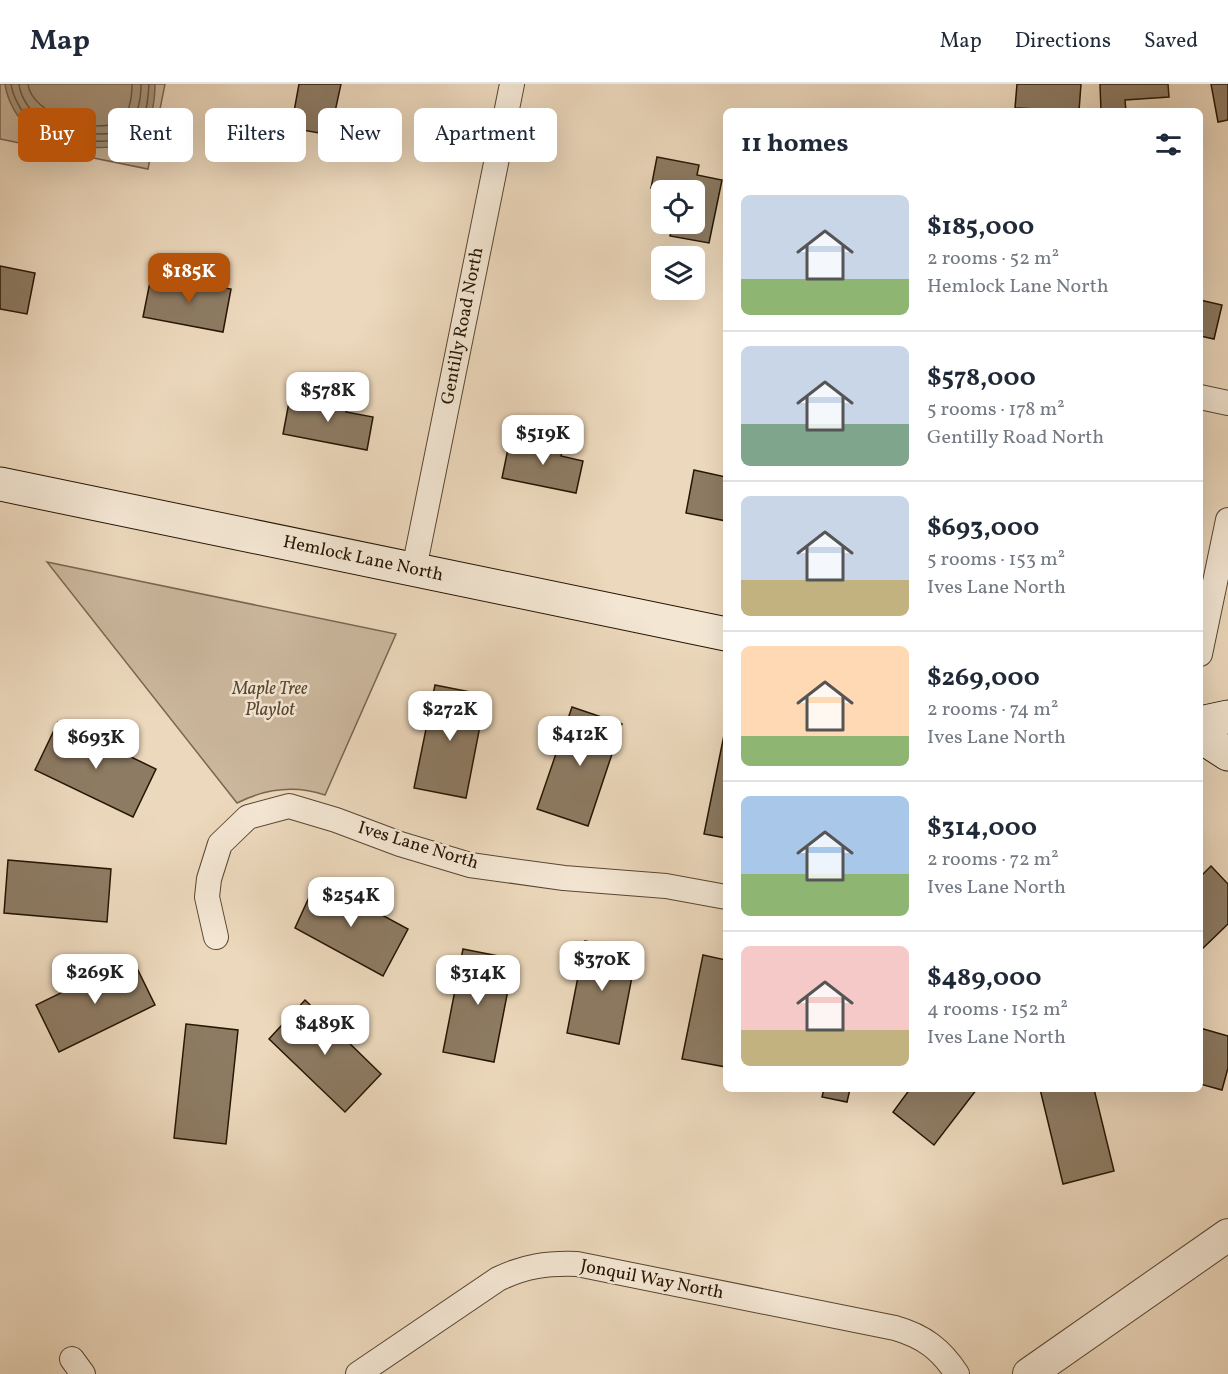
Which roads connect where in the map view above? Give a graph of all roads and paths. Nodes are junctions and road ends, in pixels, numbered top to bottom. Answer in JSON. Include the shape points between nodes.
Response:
{"nodes":[{"id":1,"x":512,"y":84,"type":"edge"},
{"id":2,"x":1203,"y":398,"type":"edge"},
{"id":3,"x":1228,"y":403,"type":"edge"},
{"id":4,"x":0,"y":484,"type":"edge"},
{"id":5,"x":1228,"y":520,"type":"edge"},
{"id":6,"x":414,"y":569,"type":"junction"},
{"id":7,"x":723,"y":633,"type":"edge"},
{"id":8,"x":1203,"y":640,"type":"edge"},
{"id":9,"x":1228,"y":717,"type":"edge"},
{"id":10,"x":1203,"y":722,"type":"edge"},
{"id":11,"x":1203,"y":738,"type":"edge"},
{"id":12,"x":1228,"y":754,"type":"edge"},
{"id":13,"x":723,"y":896,"type":"edge"},
{"id":14,"x":216,"y":937,"type":"dead end"},
{"id":15,"x":1228,"y":1235,"type":"edge"},
{"id":16,"x":358,"y":1374,"type":"edge"},
{"id":17,"x":957,"y":1374,"type":"edge"},
{"id":18,"x":1029,"y":1374,"type":"edge"}],
"edges":[{"from":1,"to":6,"type":"street","name":"Gentilly Road North"},
{"from":2,"to":3,"type":"street"},
{"from":4,"to":6,"type":"main road","name":"Hemlock Lane North"},
{"from":5,"to":8,"type":"street"},
{"from":6,"to":7,"type":"main road","name":"Hemlock Lane North"},
{"from":9,"to":10,"type":"main road"},
{"from":11,"to":12,"type":"main road"},
{"from":13,"to":14,"type":"street","name":"Ives Lane North","via":[[666,886],[470,865],[289,806],[248,817],[220,844],[207,897]]},
{"from":15,"to":18,"type":"street"},
{"from":16,"to":17,"type":"street","name":"Jonquil Way North","via":[[498,1279],[521,1268],[548,1263],[577,1264],[895,1328],[933,1344]]}]}
